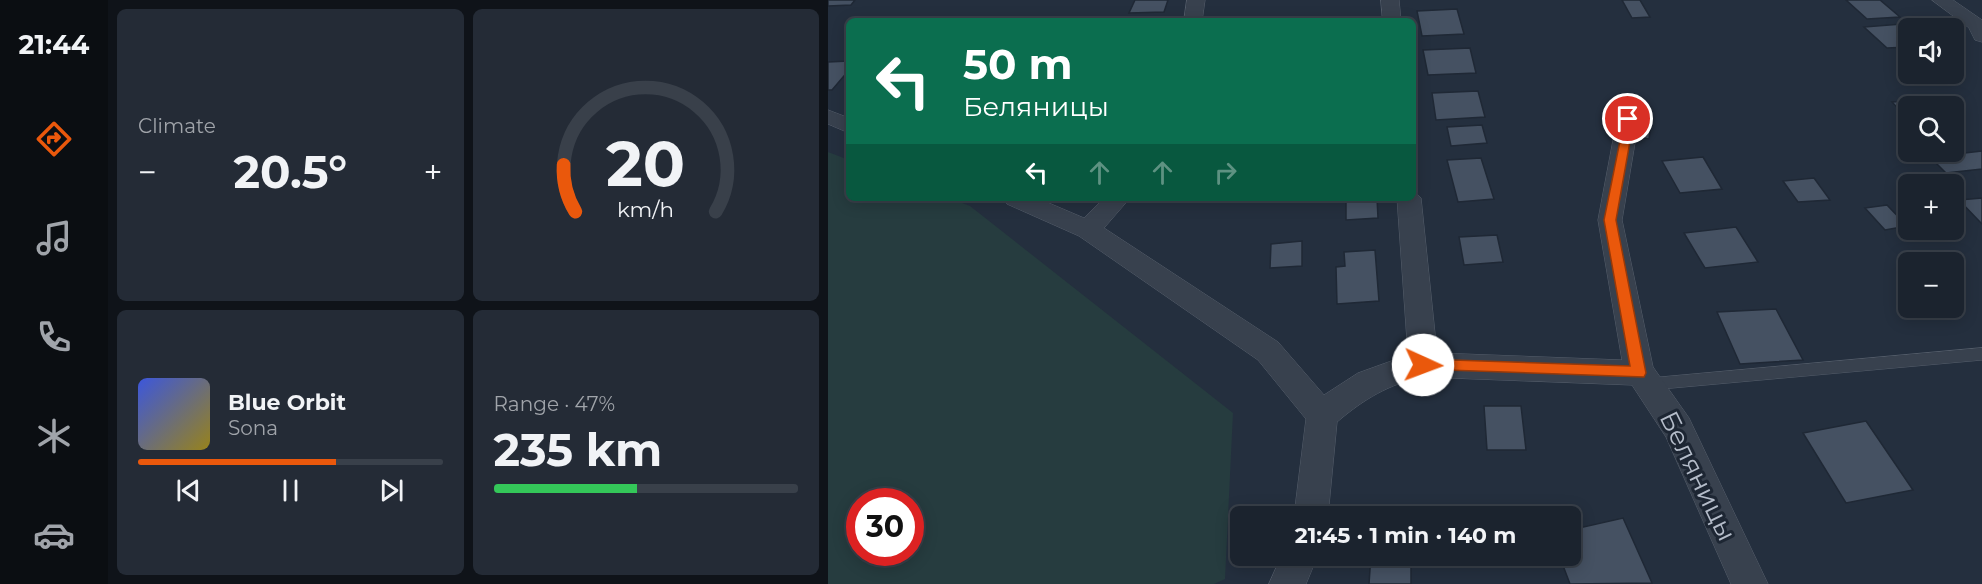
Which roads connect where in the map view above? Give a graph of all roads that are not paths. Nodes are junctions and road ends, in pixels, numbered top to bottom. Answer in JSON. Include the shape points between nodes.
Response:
{"nodes":[{"id":1,"x":1196,"y":0,"type":"edge"},
{"id":2,"x":1390,"y":0,"type":"edge"},
{"id":3,"x":1941,"y":0,"type":"edge"},
{"id":4,"x":1193,"y":18,"type":"edge"},
{"id":5,"x":1392,"y":18,"type":"edge"},
{"id":6,"x":1982,"y":36,"type":"edge"},
{"id":7,"x":828,"y":116,"type":"edge"},
{"id":8,"x":1628,"y":119,"type":"dead end"},
{"id":9,"x":846,"y":125,"type":"edge"},
{"id":10,"x":1022,"y":201,"type":"edge"},
{"id":11,"x":1115,"y":201,"type":"edge"},
{"id":12,"x":1409,"y":201,"type":"edge"},
{"id":13,"x":1088,"y":230,"type":"junction"},
{"id":14,"x":1982,"y":354,"type":"edge"},
{"id":15,"x":1423,"y":365,"type":"junction"},
{"id":16,"x":1645,"y":378,"type":"junction"},
{"id":17,"x":1322,"y":415,"type":"junction"},
{"id":18,"x":1312,"y":506,"type":"edge"},
{"id":19,"x":1295,"y":566,"type":"edge"},
{"id":20,"x":1287,"y":584,"type":"edge"},
{"id":21,"x":1750,"y":584,"type":"edge"}],
"edges":[{"from":1,"to":4,"type":"street"},
{"from":2,"to":5,"type":"street"},
{"from":3,"to":6,"type":"street","via":[[1977,25]]},
{"from":7,"to":9,"type":"street"},
{"from":8,"to":16,"type":"street","name":"Беляницы","via":[[1610,220]]},
{"from":10,"to":13,"type":"street"},
{"from":11,"to":13,"type":"street"},
{"from":12,"to":15,"type":"street"},
{"from":13,"to":17,"type":"street","via":[[1268,351]]},
{"from":14,"to":16,"type":"lane"},
{"from":15,"to":16,"type":"street"},
{"from":15,"to":17,"type":"street","via":[[1393,370],[1356,387]]},
{"from":16,"to":21,"type":"street","name":"Беляницы","via":[[1678,428]]},
{"from":17,"to":18,"type":"street"},
{"from":19,"to":20,"type":"street"}]}
